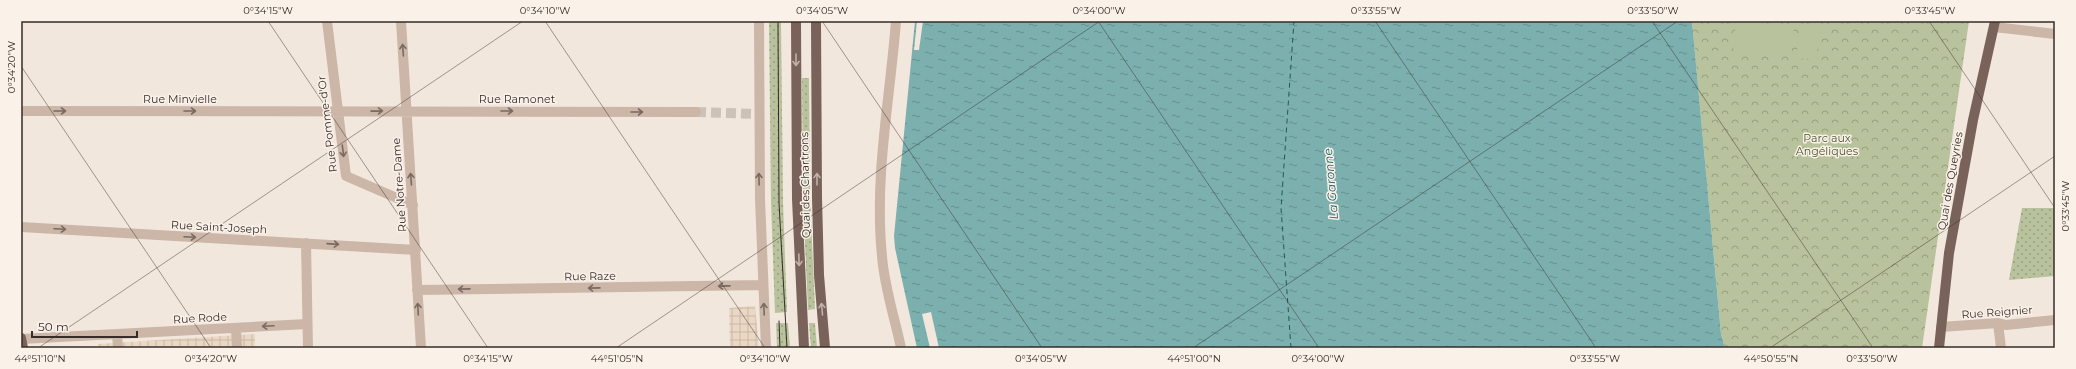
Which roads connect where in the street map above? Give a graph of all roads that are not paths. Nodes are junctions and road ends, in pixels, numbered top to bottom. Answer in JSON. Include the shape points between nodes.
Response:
{"nodes":[{"id":1,"x":327,"y":21,"type":"edge"},
{"id":2,"x":401,"y":21,"type":"edge"},
{"id":3,"x":759,"y":21,"type":"edge"},
{"id":4,"x":796,"y":21,"type":"edge"},
{"id":5,"x":816,"y":21,"type":"edge"},
{"id":6,"x":896,"y":21,"type":"edge"},
{"id":7,"x":1995,"y":24,"type":"edge"},
{"id":8,"x":2055,"y":34,"type":"edge"},
{"id":9,"x":21,"y":111,"type":"edge"},
{"id":10,"x":338,"y":112,"type":"junction"},
{"id":11,"x":407,"y":112,"type":"junction"},
{"id":12,"x":696,"y":112,"type":"tunnel mouth"},
{"id":13,"x":413,"y":205,"type":"junction"},
{"id":14,"x":21,"y":227,"type":"edge"},
{"id":15,"x":306,"y":243,"type":"junction"},
{"id":16,"x":416,"y":250,"type":"junction"},
{"id":17,"x":763,"y":285,"type":"junction"},
{"id":18,"x":417,"y":290,"type":"junction"},
{"id":19,"x":2055,"y":320,"type":"edge"},
{"id":20,"x":1998,"y":323,"type":"junction"},
{"id":21,"x":307,"y":324,"type":"junction"},
{"id":22,"x":1941,"y":327,"type":"junction"},
{"id":23,"x":236,"y":328,"type":"junction"},
{"id":24,"x":117,"y":334,"type":"junction"},
{"id":25,"x":21,"y":338,"type":"edge"},
{"id":26,"x":23,"y":348,"type":"edge"},
{"id":27,"x":118,"y":348,"type":"edge"},
{"id":28,"x":237,"y":348,"type":"edge"},
{"id":29,"x":308,"y":348,"type":"edge"},
{"id":30,"x":421,"y":348,"type":"edge"},
{"id":31,"x":766,"y":348,"type":"edge"},
{"id":32,"x":804,"y":348,"type":"edge"},
{"id":33,"x":825,"y":348,"type":"edge"},
{"id":34,"x":901,"y":348,"type":"edge"},
{"id":35,"x":1939,"y":348,"type":"edge"},
{"id":36,"x":2001,"y":348,"type":"edge"}],
"edges":[{"from":1,"to":10,"type":"street","name":"Rue Pomme-d'Or"},
{"from":11,"to":2,"type":"street","name":"Rue Notre-Dame","one_way":true},
{"from":17,"to":3,"type":"street","one_way":true},
{"from":4,"to":32,"type":"main road","name":"Quai des Chartrons","one_way":true,"via":[[797,199]]},
{"from":33,"to":5,"type":"main road","name":"Quai des Chartrons","one_way":true,"via":[[817,197]]},
{"from":6,"to":34,"type":"street","via":[[879,205],[882,258]]},
{"from":7,"to":8,"type":"street"},
{"from":7,"to":22,"type":"main road","name":"Quai des Queyries","via":[[1973,120],[1949,253]]},
{"from":9,"to":10,"type":"street","name":"Rue Minvielle","one_way":true},
{"from":10,"to":11,"type":"street","name":"Rue Ramonet","one_way":true},
{"from":10,"to":13,"type":"street","name":"Rue Pomme-d'Or","one_way":true,"via":[[346,176]]},
{"from":11,"to":12,"type":"street","name":"Rue Ramonet","one_way":true},
{"from":13,"to":11,"type":"street","name":"Rue Notre-Dame","one_way":true},
{"from":13,"to":16,"type":"street","name":"Rue Notre-Dame"},
{"from":14,"to":15,"type":"street","name":"Rue Saint-Joseph","one_way":true},
{"from":15,"to":16,"type":"street","name":"Rue Saint-Joseph","one_way":true},
{"from":15,"to":21,"type":"street"},
{"from":16,"to":18,"type":"street","name":"Rue Notre-Dame"},
{"from":17,"to":18,"type":"street","name":"Rue Raze","one_way":true},
{"from":31,"to":17,"type":"street","one_way":true},
{"from":30,"to":18,"type":"street","name":"Rue Notre-Dame","one_way":true},
{"from":19,"to":20,"type":"street","name":"Rue Reignier","via":[[2006,325]]},
{"from":20,"to":22,"type":"street","name":"Rue Reignier"},
{"from":20,"to":36,"type":"street"},
{"from":21,"to":23,"type":"street","name":"Rue Rode","one_way":true},
{"from":21,"to":29,"type":"street"},
{"from":22,"to":35,"type":"main road","name":"Quai des Queyries"},
{"from":23,"to":24,"type":"street","name":"Rue Rode"},
{"from":23,"to":28,"type":"street"},
{"from":24,"to":25,"type":"street","name":"Rue Rode"},
{"from":24,"to":27,"type":"street"},
{"from":25,"to":26,"type":"main road"}]}
